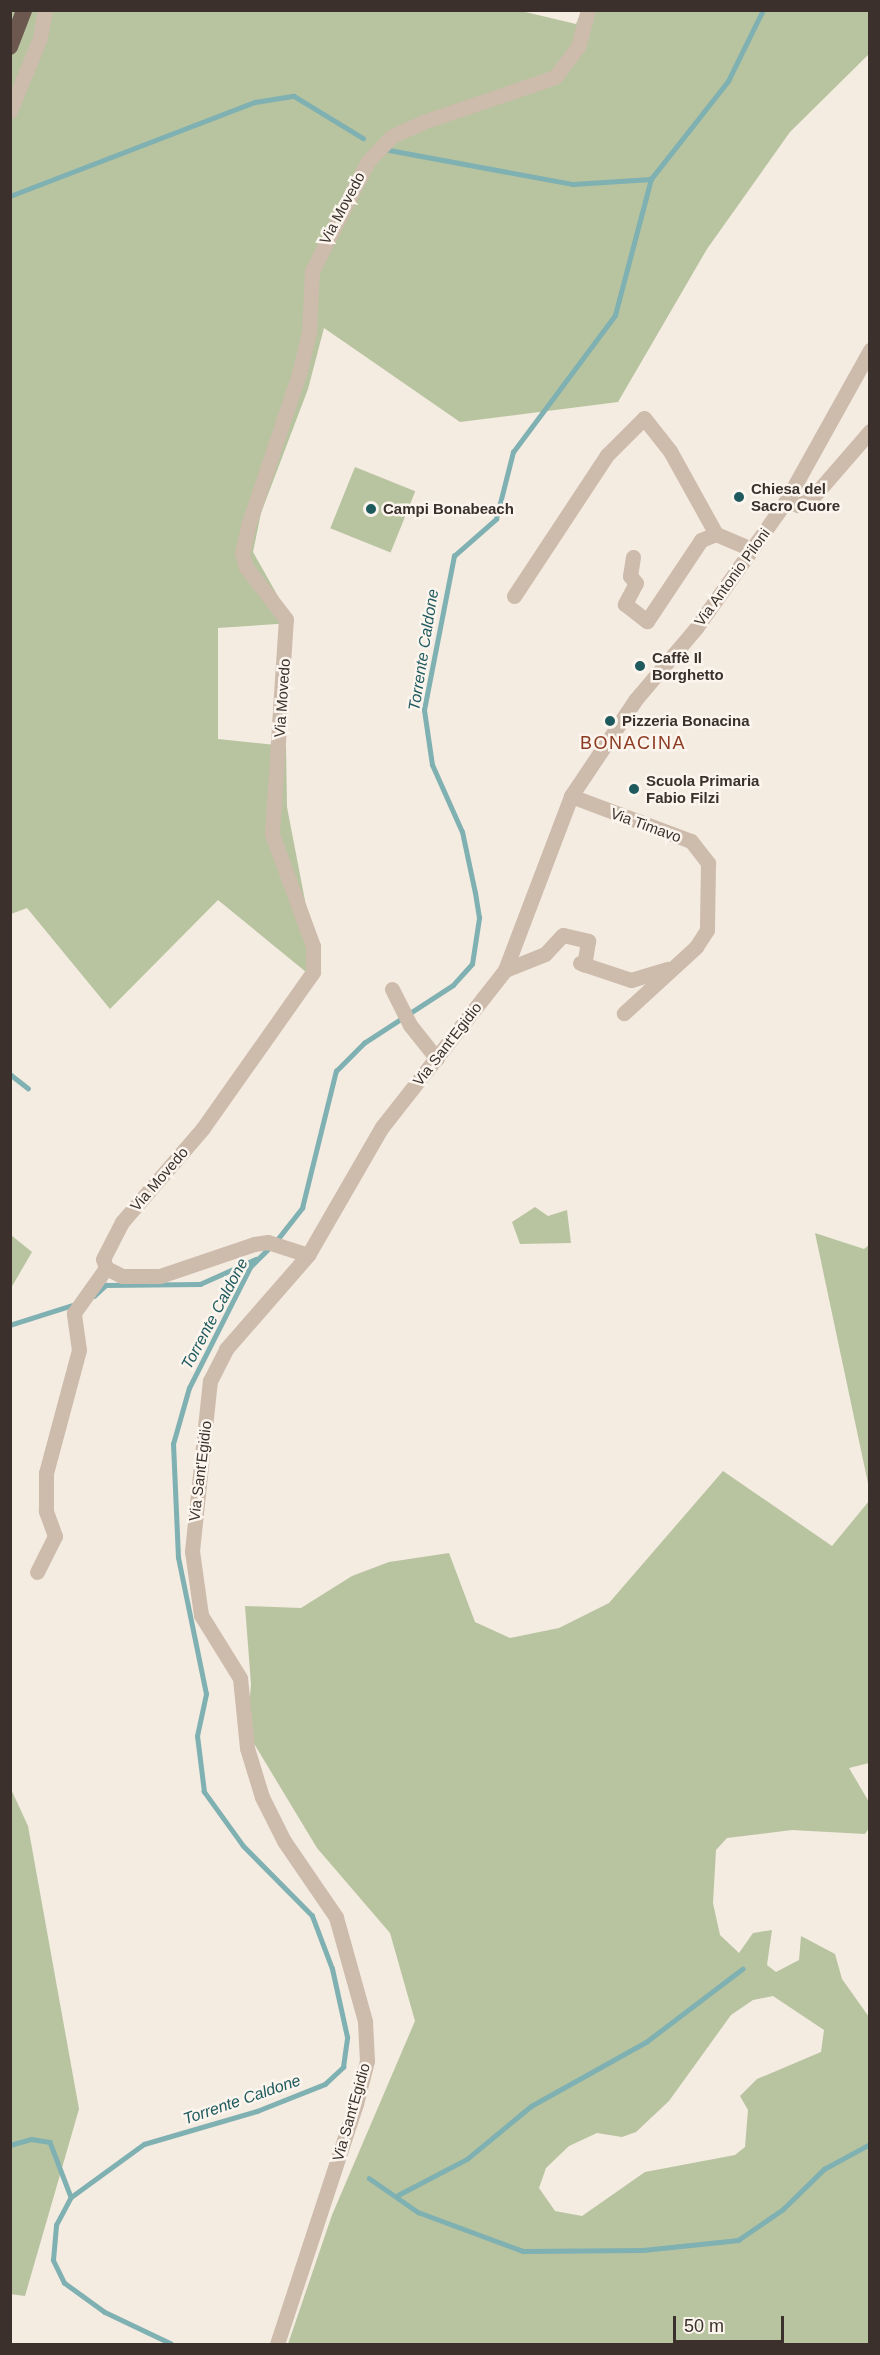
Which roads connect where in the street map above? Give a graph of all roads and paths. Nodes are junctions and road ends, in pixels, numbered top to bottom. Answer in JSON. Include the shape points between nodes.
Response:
{"nodes":[{"id":1,"x":24,"y":10,"type":"edge"},
{"id":2,"x":45,"y":10,"type":"edge"},
{"id":3,"x":588,"y":10,"type":"edge"},
{"id":4,"x":10,"y":47,"type":"edge"},
{"id":5,"x":10,"y":111,"type":"edge"},
{"id":6,"x":870,"y":350,"type":"edge"},
{"id":7,"x":870,"y":431,"type":"edge"},
{"id":8,"x":786,"y":501,"type":"junction"},
{"id":9,"x":716,"y":534,"type":"junction"},
{"id":10,"x":752,"y":549,"type":"junction"},
{"id":11,"x":633,"y":557,"type":"dead end"},
{"id":12,"x":514,"y":596,"type":"dead end"},
{"id":13,"x":571,"y":796,"type":"junction"},
{"id":14,"x":678,"y":965,"type":"junction"},
{"id":15,"x":505,"y":970,"type":"junction"},
{"id":16,"x":392,"y":989,"type":"dead end"},
{"id":17,"x":624,"y":1012,"type":"dead end"},
{"id":18,"x":437,"y":1059,"type":"junction"},
{"id":19,"x":308,"y":1255,"type":"junction"},
{"id":20,"x":106,"y":1268,"type":"junction"},
{"id":21,"x":37,"y":1572,"type":"dead end"},
{"id":22,"x":277,"y":2344,"type":"edge"}],
"edges":[{"from":1,"to":4,"type":"highway"},
{"from":2,"to":5,"type":"street","via":[[40,38]]},
{"from":3,"to":20,"type":"street","name":"Via Movedo","via":[[578,47],[555,77],[423,122],[379,146],[323,239],[312,272],[309,332],[299,374],[242,554],[246,567],[286,619],[272,834],[313,946],[314,972],[203,1128],[122,1222],[105,1247]]},
{"from":6,"to":8,"type":"street","name":"Via Antonio Piloni"},
{"from":7,"to":8,"type":"street","via":[[812,498],[798,505]]},
{"from":8,"to":10,"type":"street","name":"Via Antonio Piloni"},
{"from":9,"to":10,"type":"street"},
{"from":9,"to":11,"type":"street","via":[[701,540],[647,621],[625,604],[636,583],[630,576]]},
{"from":9,"to":12,"type":"street","via":[[670,451],[644,418],[607,455]]},
{"from":10,"to":13,"type":"street","name":"Via Antonio Piloni","via":[[636,699]]},
{"from":13,"to":14,"type":"street","name":"Via Timavo","via":[[691,841],[701,851],[708,863],[706,930]]},
{"from":13,"to":15,"type":"street","name":"Via Sant'Egidio"},
{"from":14,"to":15,"type":"street","via":[[630,980],[582,964],[588,941],[562,935],[545,954]]},
{"from":14,"to":17,"type":"street","name":"Via Timavo"},
{"from":15,"to":18,"type":"street","name":"Via Sant'Egidio"},
{"from":16,"to":18,"type":"street","via":[[410,1025]]},
{"from":18,"to":19,"type":"street","name":"Via Sant'Egidio","via":[[382,1127]]},
{"from":19,"to":20,"type":"street","via":[[268,1242],[160,1276],[122,1276]]},
{"from":19,"to":22,"type":"street","name":"Via Sant'Egidio","via":[[217,1362],[196,1486],[192,1551],[201,1615],[240,1678],[247,1748],[262,1797],[284,1841],[336,1917],[365,2020],[366,2061],[356,2104]]},
{"from":20,"to":21,"type":"street","via":[[74,1313],[79,1350],[46,1473],[46,1511],[55,1536]]}]}
